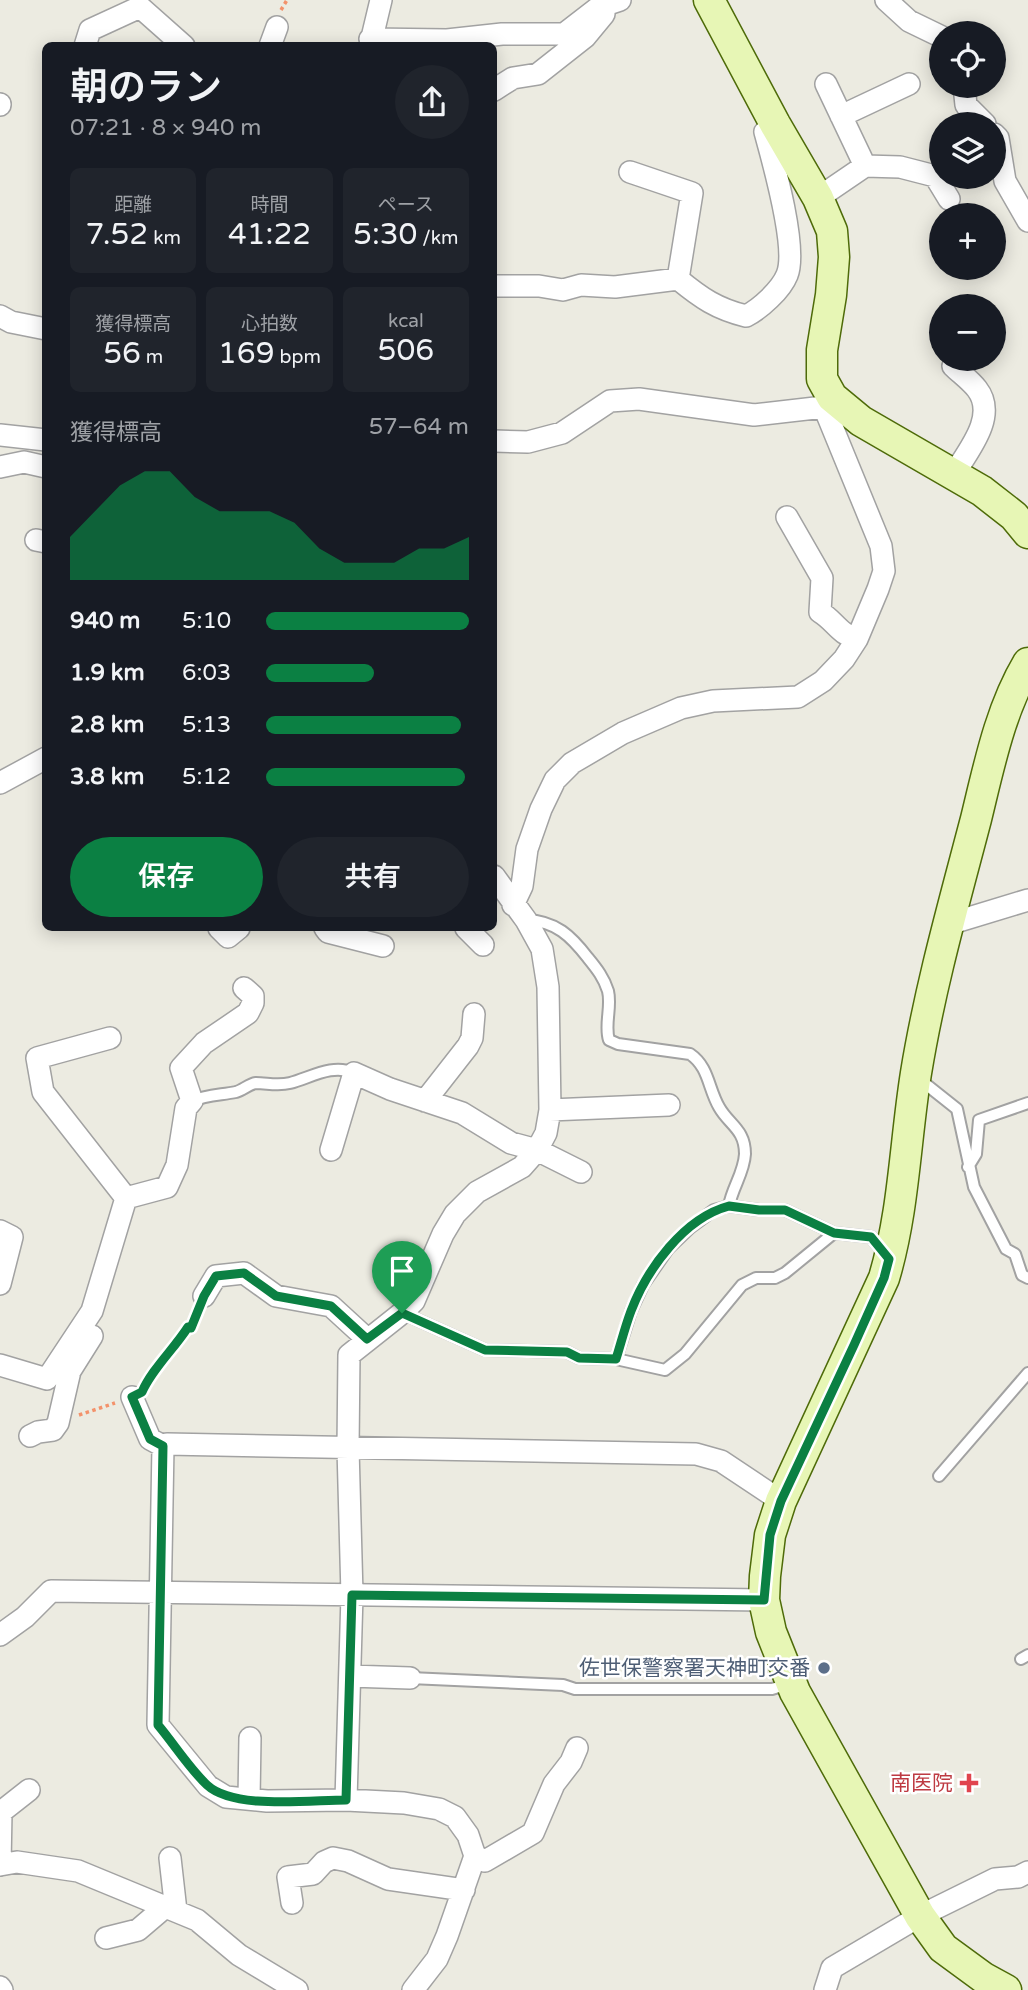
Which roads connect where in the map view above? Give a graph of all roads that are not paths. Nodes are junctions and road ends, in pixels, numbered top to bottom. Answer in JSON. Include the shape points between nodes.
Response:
{"nodes":[{"id":1,"x":381,"y":0,"type":"edge"},
{"id":2,"x":709,"y":0,"type":"edge"},
{"id":3,"x":886,"y":0,"type":"edge"},
{"id":4,"x":616,"y":2,"type":"edge"},
{"id":5,"x":929,"y":31,"type":"edge"},
{"id":6,"x":86,"y":42,"type":"edge"},
{"id":7,"x":179,"y":42,"type":"edge"},
{"id":8,"x":370,"y":42,"type":"edge"},
{"id":9,"x":826,"y":84,"type":"dead end"},
{"id":10,"x":909,"y":84,"type":"dead end"},
{"id":11,"x":497,"y":88,"type":"edge"},
{"id":12,"x":841,"y":116,"type":"junction"},
{"id":13,"x":775,"y":124,"type":"junction"},
{"id":14,"x":865,"y":166,"type":"junction"},
{"id":15,"x":630,"y":172,"type":"dead end"},
{"id":16,"x":1006,"y":183,"type":"edge"},
{"id":17,"x":818,"y":198,"type":"junction"},
{"id":18,"x":948,"y":199,"type":"dead end"},
{"id":19,"x":1028,"y":221,"type":"edge"},
{"id":20,"x":678,"y":279,"type":"junction"},
{"id":21,"x":497,"y":286,"type":"edge"},
{"id":22,"x":0,"y":316,"type":"edge"},
{"id":23,"x":42,"y":327,"type":"edge"},
{"id":24,"x":958,"y":371,"type":"edge"},
{"id":25,"x":828,"y":402,"type":"junction"},
{"id":26,"x":0,"y":435,"type":"edge"},
{"id":27,"x":42,"y":440,"type":"edge"},
{"id":28,"x":497,"y":442,"type":"edge"},
{"id":29,"x":42,"y":466,"type":"edge"},
{"id":30,"x":0,"y":467,"type":"edge"},
{"id":31,"x":954,"y":474,"type":"junction"},
{"id":32,"x":787,"y":517,"type":"dead end"},
{"id":33,"x":1028,"y":533,"type":"edge"},
{"id":34,"x":857,"y":639,"type":"junction"},
{"id":35,"x":1028,"y":663,"type":"edge"},
{"id":36,"x":42,"y":760,"type":"edge"},
{"id":37,"x":0,"y":783,"type":"edge"},
{"id":38,"x":497,"y":880,"type":"edge"},
{"id":39,"x":1028,"y":900,"type":"edge"},
{"id":40,"x":519,"y":912,"type":"junction"},
{"id":41,"x":949,"y":924,"type":"junction"},
{"id":42,"x":222,"y":931,"type":"edge"},
{"id":43,"x":235,"y":931,"type":"edge"},
{"id":44,"x":327,"y":931,"type":"edge"},
{"id":45,"x":469,"y":931,"type":"edge"},
{"id":46,"x":483,"y":945,"type":"dead end"},
{"id":47,"x":383,"y":946,"type":"dead end"},
{"id":48,"x":244,"y":988,"type":"dead end"},
{"id":49,"x":474,"y":1014,"type":"dead end"},
{"id":50,"x":110,"y":1038,"type":"dead end"},
{"id":51,"x":354,"y":1073,"type":"junction"},
{"id":52,"x":916,"y":1076,"type":"junction"},
{"id":53,"x":192,"y":1101,"type":"junction"},
{"id":54,"x":425,"y":1101,"type":"junction"},
{"id":55,"x":1028,"y":1103,"type":"edge"},
{"id":56,"x":668,"y":1105,"type":"dead end"},
{"id":57,"x":550,"y":1110,"type":"junction"},
{"id":58,"x":331,"y":1150,"type":"dead end"},
{"id":59,"x":537,"y":1150,"type":"junction"},
{"id":60,"x":968,"y":1167,"type":"junction"},
{"id":61,"x":581,"y":1172,"type":"dead end"},
{"id":62,"x":126,"y":1198,"type":"junction"},
{"id":63,"x":729,"y":1206,"type":"junction"},
{"id":64,"x":0,"y":1231,"type":"edge"},
{"id":65,"x":834,"y":1233,"type":"junction"},
{"id":66,"x":109,"y":1255,"type":"junction"},
{"id":67,"x":889,"y":1259,"type":"junction"},
{"id":68,"x":1028,"y":1278,"type":"edge"},
{"id":69,"x":0,"y":1284,"type":"edge"},
{"id":70,"x":204,"y":1296,"type":"road end"},
{"id":71,"x":402,"y":1313,"type":"junction"},
{"id":72,"x":367,"y":1339,"type":"junction"},
{"id":73,"x":616,"y":1359,"type":"junction"},
{"id":74,"x":0,"y":1365,"type":"edge"},
{"id":75,"x":1028,"y":1373,"type":"edge"},
{"id":76,"x":132,"y":1397,"type":"road end"},
{"id":77,"x":30,"y":1436,"type":"dead end"},
{"id":78,"x":163,"y":1446,"type":"junction"},
{"id":79,"x":348,"y":1448,"type":"junction"},
{"id":80,"x":939,"y":1476,"type":"dead end"},
{"id":81,"x":781,"y":1501,"type":"junction"},
{"id":82,"x":159,"y":1591,"type":"junction"},
{"id":83,"x":352,"y":1595,"type":"junction"},
{"id":84,"x":764,"y":1600,"type":"junction"},
{"id":85,"x":0,"y":1635,"type":"edge"},
{"id":86,"x":350,"y":1676,"type":"junction"},
{"id":87,"x":410,"y":1678,"type":"joint"},
{"id":88,"x":792,"y":1684,"type":"junction"},
{"id":89,"x":250,"y":1738,"type":"dead end"},
{"id":90,"x":577,"y":1748,"type":"dead end"},
{"id":91,"x":29,"y":1790,"type":"dead end"},
{"id":92,"x":250,"y":1799,"type":"junction"},
{"id":93,"x":346,"y":1800,"type":"junction"},
{"id":94,"x":1,"y":1812,"type":"edge"},
{"id":95,"x":475,"y":1856,"type":"junction"},
{"id":96,"x":170,"y":1858,"type":"dead end"},
{"id":97,"x":0,"y":1865,"type":"edge"},
{"id":98,"x":1025,"y":1878,"type":"edge"},
{"id":99,"x":464,"y":1890,"type":"junction"},
{"id":100,"x":292,"y":1903,"type":"dead end"},
{"id":101,"x":170,"y":1909,"type":"junction"},
{"id":102,"x":919,"y":1916,"type":"junction"},
{"id":103,"x":106,"y":1938,"type":"dead end"},
{"id":104,"x":297,"y":1990,"type":"edge"},
{"id":105,"x":413,"y":1990,"type":"edge"},
{"id":106,"x":825,"y":1990,"type":"edge"},
{"id":107,"x":1006,"y":1990,"type":"edge"}],
"edges":[{"from":1,"to":8,"type":"street"},
{"from":2,"to":13,"type":"street"},
{"from":3,"to":5,"type":"street","via":[[909,21]]},
{"from":4,"to":8,"type":"street","via":[[598,7],[564,34]]},
{"from":4,"to":11,"type":"street","via":[[585,37],[538,74]]},
{"from":6,"to":7,"type":"street","via":[[90,30],[140,7]]},
{"from":9,"to":12,"type":"street"},
{"from":10,"to":12,"type":"street"},
{"from":12,"to":14,"type":"street"},
{"from":13,"to":17,"type":"street"},
{"from":13,"to":20,"type":"street","via":[[765,132],[784,205],[790,259],[787,275],[761,308],[746,316],[724,311]]},
{"from":14,"to":17,"type":"street"},
{"from":14,"to":18,"type":"street","via":[[900,167],[935,176]]},
{"from":15,"to":20,"type":"street","via":[[692,193]]},
{"from":16,"to":19,"type":"street"},
{"from":17,"to":25,"type":"street","via":[[833,244],[822,350]]},
{"from":20,"to":21,"type":"street","via":[[563,290]]},
{"from":22,"to":23,"type":"street"},
{"from":24,"to":31,"type":"street","via":[[979,390],[984,411],[982,426]]},
{"from":25,"to":28,"type":"street","via":[[754,415],[639,399],[610,401],[562,433],[528,442]]},
{"from":25,"to":31,"type":"street"},
{"from":25,"to":34,"type":"street","via":[[881,546],[884,571]]},
{"from":26,"to":27,"type":"street"},
{"from":29,"to":30,"type":"street","via":[[24,462]]},
{"from":31,"to":33,"type":"street","via":[[1014,516]]},
{"from":32,"to":34,"type":"street","via":[[822,578],[820,612],[845,636]]},
{"from":34,"to":40,"type":"street","via":[[823,681],[799,697],[713,701],[681,708],[572,762],[555,780],[541,809],[527,849]]},
{"from":35,"to":41,"type":"street","via":[[1015,685],[994,746]]},
{"from":36,"to":37,"type":"street"},
{"from":38,"to":40,"type":"street"},
{"from":39,"to":41,"type":"street"},
{"from":40,"to":57,"type":"street","via":[[542,949],[548,987]]},
{"from":40,"to":63,"type":"lane","via":[[572,937],[602,975],[609,993],[609,1040],[690,1054],[699,1060],[719,1107],[740,1132],[745,1150],[744,1167]]},
{"from":41,"to":52,"type":"street"},
{"from":42,"to":43,"type":"street","via":[[228,937]]},
{"from":44,"to":47,"type":"street"},
{"from":45,"to":46,"type":"street"},
{"from":48,"to":53,"type":"street","via":[[253,996],[248,1013],[204,1044],[181,1068]]},
{"from":49,"to":54,"type":"street","via":[[468,1046]]},
{"from":50,"to":62,"type":"street","via":[[37,1058],[43,1092]]},
{"from":51,"to":53,"type":"lane","via":[[329,1070],[288,1084],[255,1083]]},
{"from":51,"to":54,"type":"street"},
{"from":51,"to":58,"type":"street"},
{"from":52,"to":60,"type":"lane","via":[[957,1109]]},
{"from":52,"to":67,"type":"street"},
{"from":53,"to":62,"type":"street","via":[[186,1108],[177,1165],[167,1186]]},
{"from":54,"to":59,"type":"street","via":[[462,1113],[511,1143]]},
{"from":55,"to":60,"type":"lane","via":[[979,1120],[976,1154]]},
{"from":56,"to":57,"type":"street"},
{"from":57,"to":59,"type":"street"},
{"from":59,"to":61,"type":"street"},
{"from":59,"to":71,"type":"street","via":[[522,1167],[477,1192],[455,1214],[414,1301]]},
{"from":60,"to":68,"type":"lane","via":[[1006,1249],[1015,1254],[1022,1275]]},
{"from":62,"to":66,"type":"street"},
{"from":63,"to":65,"type":"lane","via":[[785,1210]]},
{"from":63,"to":73,"type":"lane","via":[[714,1210],[668,1249],[643,1285]]},
{"from":64,"to":69,"type":"street","via":[[12,1237]]},
{"from":65,"to":67,"type":"lane","via":[[871,1237]]},
{"from":65,"to":73,"type":"lane","via":[[785,1273],[742,1285],[685,1354],[665,1370]]},
{"from":66,"to":74,"type":"street","via":[[92,1311],[47,1379]]},
{"from":66,"to":77,"type":"street","via":[[119,1270],[107,1313],[70,1371],[58,1423],[52,1430]]},
{"from":67,"to":81,"type":"street"},
{"from":70,"to":72,"type":"street","via":[[216,1276],[244,1273],[276,1296],[331,1306]]},
{"from":71,"to":72,"type":"street"},
{"from":71,"to":73,"type":"lane","via":[[485,1350],[567,1352],[579,1358]]},
{"from":72,"to":79,"type":"street","via":[[349,1355]]},
{"from":75,"to":80,"type":"lane"},
{"from":76,"to":78,"type":"street","via":[[150,1439]]},
{"from":78,"to":79,"type":"street"},
{"from":78,"to":82,"type":"street"},
{"from":79,"to":81,"type":"street","via":[[696,1454],[721,1461]]},
{"from":79,"to":83,"type":"street"},
{"from":81,"to":84,"type":"street","via":[[770,1535]]},
{"from":82,"to":83,"type":"street"},
{"from":82,"to":85,"type":"street","via":[[51,1591]]},
{"from":82,"to":92,"type":"street","via":[[158,1725],[208,1786],[226,1797]]},
{"from":83,"to":84,"type":"street"},
{"from":83,"to":86,"type":"street"},
{"from":84,"to":88,"type":"street"},
{"from":86,"to":87,"type":"street"},
{"from":86,"to":93,"type":"street"},
{"from":87,"to":88,"type":"lane","via":[[575,1689],[772,1689]]},
{"from":88,"to":102,"type":"street"},
{"from":89,"to":92,"type":"street"},
{"from":90,"to":95,"type":"street","via":[[554,1784],[533,1833],[485,1861]]},
{"from":91,"to":94,"type":"street"},
{"from":92,"to":93,"type":"street"},
{"from":93,"to":95,"type":"street","via":[[439,1809],[455,1817]]},
{"from":94,"to":97,"type":"street"},
{"from":95,"to":99,"type":"street"},
{"from":96,"to":101,"type":"street"},
{"from":97,"to":101,"type":"street","via":[[17,1861],[78,1871]]},
{"from":98,"to":102,"type":"street","via":[[995,1879]]},
{"from":99,"to":100,"type":"street","via":[[388,1879],[333,1858],[313,1874],[288,1877]]},
{"from":99,"to":105,"type":"street","via":[[437,1959]]},
{"from":101,"to":103,"type":"street","via":[[138,1930]]},
{"from":101,"to":104,"type":"street","via":[[197,1920],[239,1955]]},
{"from":102,"to":106,"type":"street","via":[[832,1968]]},
{"from":102,"to":107,"type":"street","via":[[943,1948]]}]}
